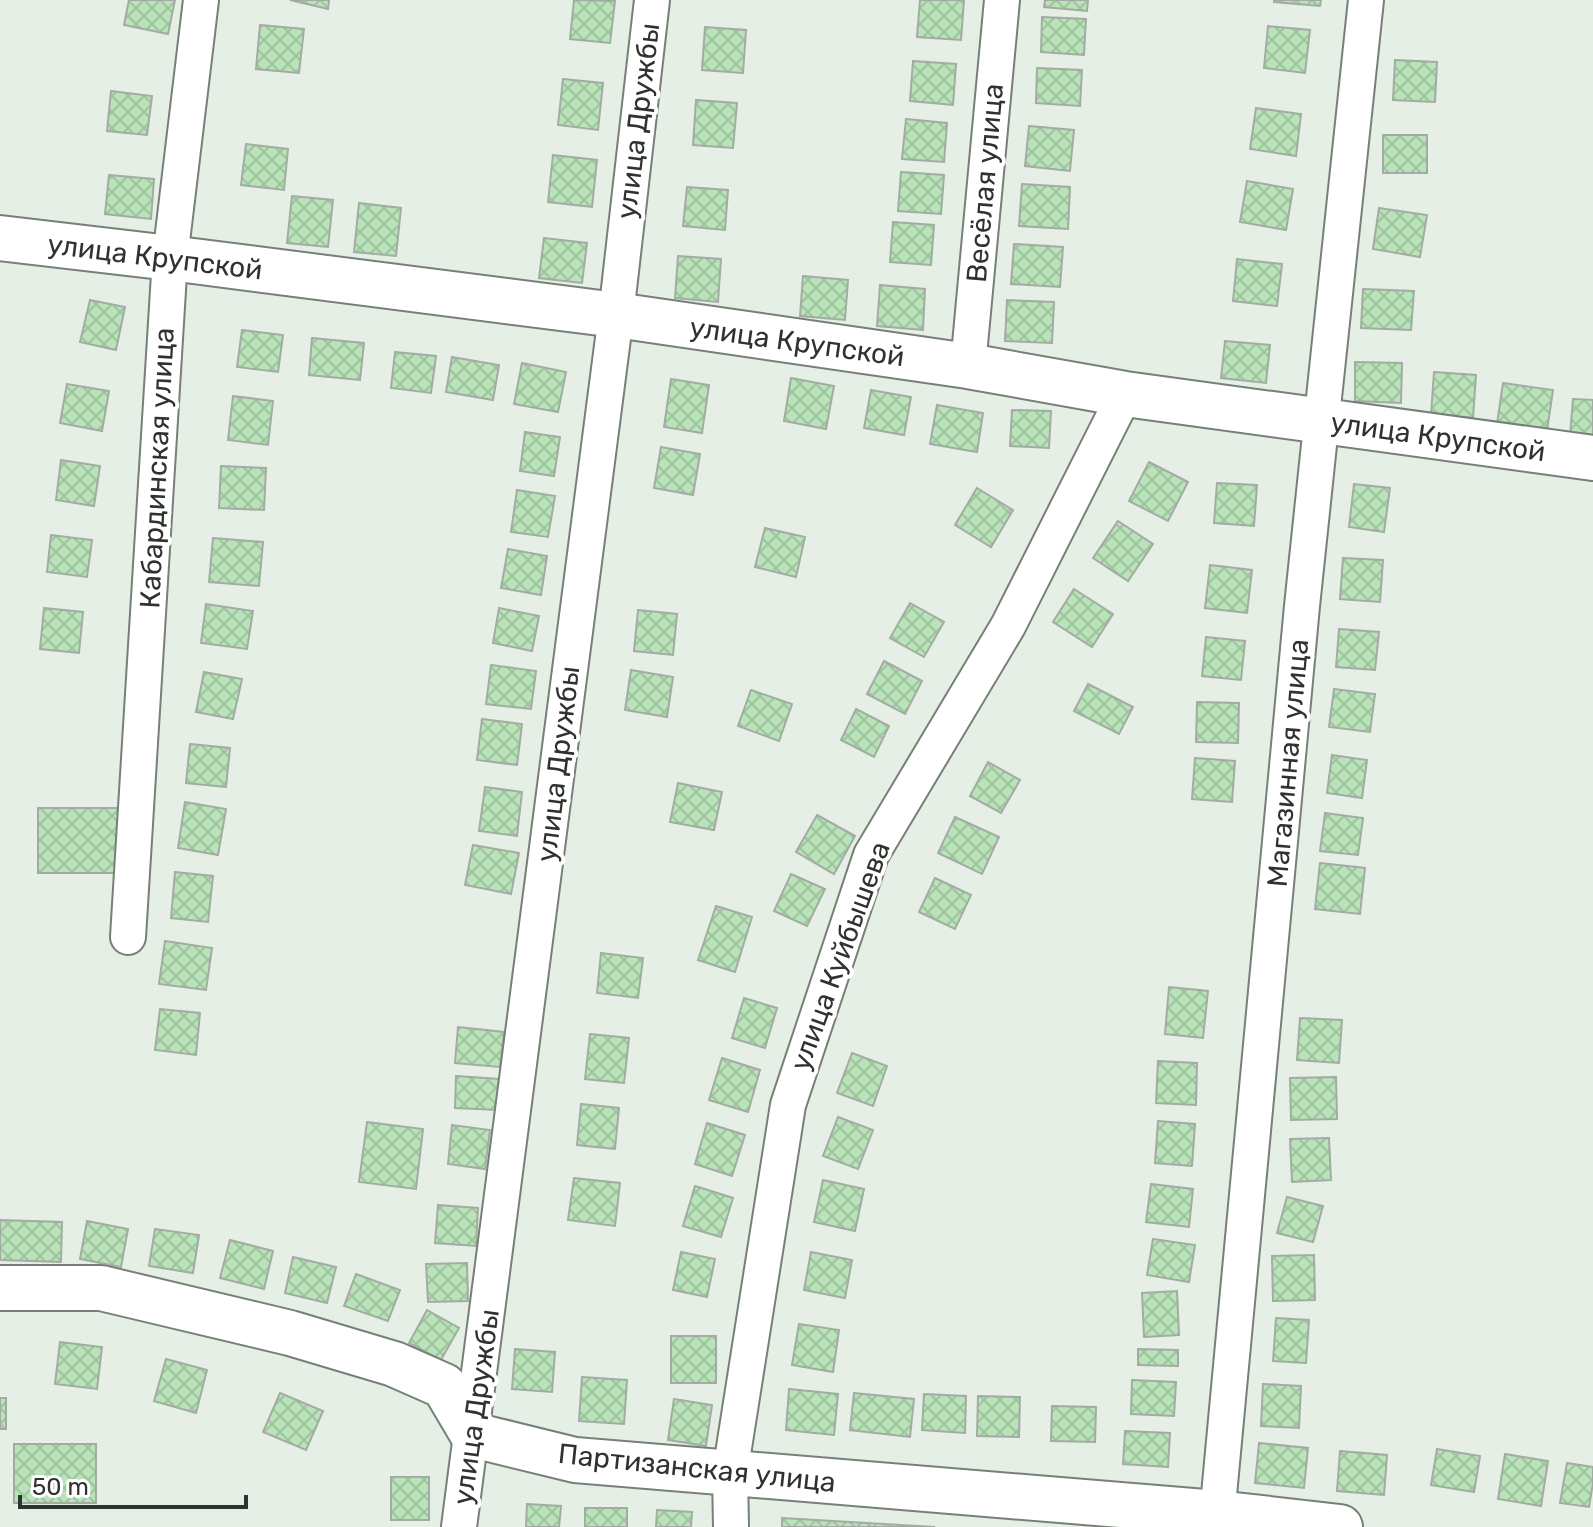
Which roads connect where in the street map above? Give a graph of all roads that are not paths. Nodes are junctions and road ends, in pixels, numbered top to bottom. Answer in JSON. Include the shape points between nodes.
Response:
{"nodes":[{"id":1,"x":201,"y":0,"type":"edge"},
{"id":2,"x":652,"y":0,"type":"edge"},
{"id":3,"x":1002,"y":0,"type":"edge"},
{"id":4,"x":1366,"y":0,"type":"edge"},
{"id":5,"x":0,"y":238,"type":"edge"},
{"id":6,"x":170,"y":258,"type":"junction"},
{"id":7,"x":616,"y":315,"type":"junction"},
{"id":8,"x":968,"y":366,"type":"junction"},
{"id":9,"x":1125,"y":394,"type":"junction"},
{"id":10,"x":1323,"y":422,"type":"junction"},
{"id":11,"x":1593,"y":458,"type":"edge"},
{"id":12,"x":128,"y":937,"type":"dead end"},
{"id":13,"x":0,"y":1288,"type":"edge"},
{"id":14,"x":473,"y":1435,"type":"junction"},
{"id":15,"x":730,"y":1473,"type":"junction"},
{"id":16,"x":1216,"y":1520,"type":"edge"},
{"id":17,"x":459,"y":1527,"type":"edge"},
{"id":18,"x":731,"y":1527,"type":"edge"},
{"id":19,"x":1340,"y":1527,"type":"edge"}],
"edges":[{"from":1,"to":6,"type":"street","name":"Кабардинская улица"},
{"from":2,"to":7,"type":"street","name":"улица Дружбы"},
{"from":3,"to":8,"type":"street","name":"Весёлая улица"},
{"from":4,"to":10,"type":"street","name":"Магазинная улица"},
{"from":5,"to":6,"type":"street","name":"улица Крупской"},
{"from":6,"to":7,"type":"street","name":"улица Крупской"},
{"from":6,"to":12,"type":"street","name":"Кабардинская улица"},
{"from":7,"to":8,"type":"street","name":"улица Крупской"},
{"from":7,"to":14,"type":"street","name":"улица Дружбы"},
{"from":8,"to":9,"type":"street","name":"улица Крупской"},
{"from":9,"to":10,"type":"street","name":"улица Крупской"},
{"from":9,"to":15,"type":"street","name":"улица Куйбышева","via":[[1008,626],[871,855],[788,1105]]},
{"from":10,"to":11,"type":"street","name":"улица Крупской"},
{"from":10,"to":16,"type":"street","name":"Магазинная улица"},
{"from":13,"to":14,"type":"street","via":[[101,1288],[394,1364],[444,1386]]},
{"from":14,"to":15,"type":"street","name":"Партизанская улица","via":[[575,1460]]},
{"from":14,"to":17,"type":"street","name":"улица Дружбы"},
{"from":15,"to":16,"type":"street","name":"Партизанская улица"},
{"from":15,"to":18,"type":"street","name":"улица Куйбышева"},
{"from":16,"to":19,"type":"street","name":"Партизанская улица"}]}
